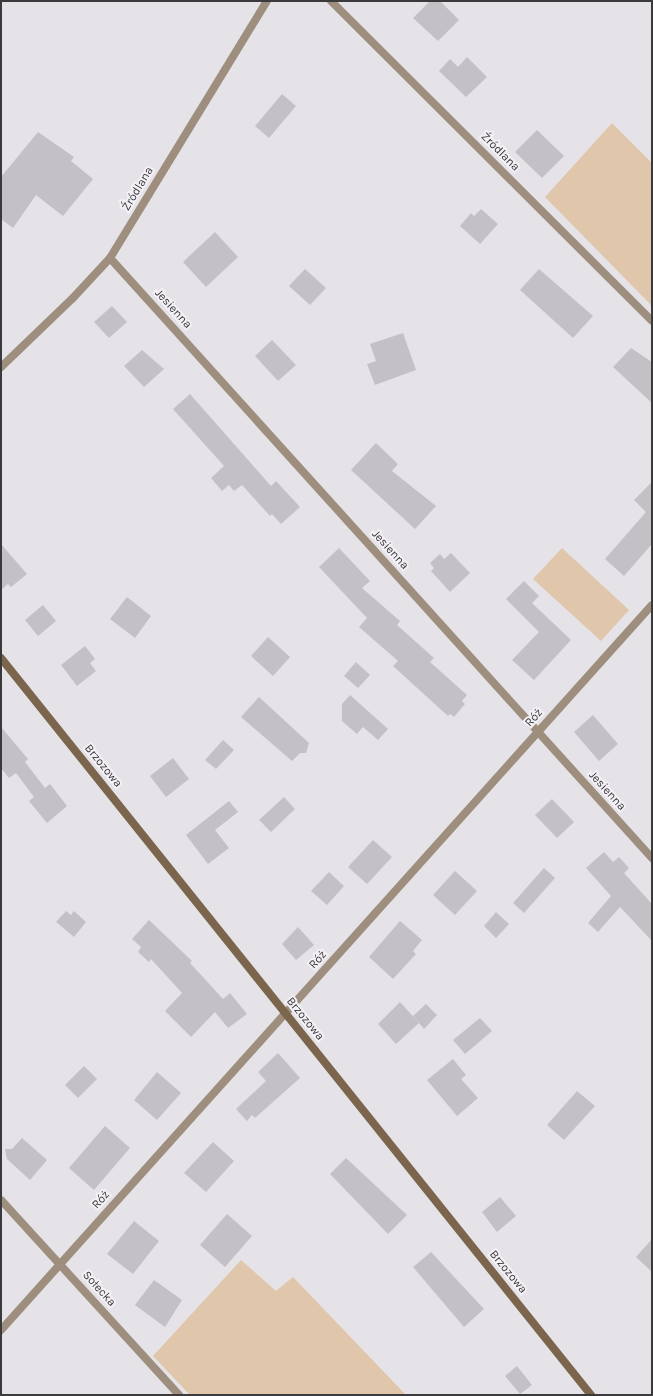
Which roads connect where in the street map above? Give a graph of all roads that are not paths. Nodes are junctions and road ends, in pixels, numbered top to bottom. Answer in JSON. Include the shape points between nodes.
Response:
{"nodes":[{"id":1,"x":267,"y":1,"type":"edge"},
{"id":2,"x":332,"y":1,"type":"edge"},
{"id":3,"x":110,"y":258,"type":"junction"},
{"id":4,"x":652,"y":321,"type":"edge"},
{"id":5,"x":1,"y":367,"type":"edge"},
{"id":6,"x":652,"y":605,"type":"edge"},
{"id":7,"x":1,"y":658,"type":"edge"},
{"id":8,"x":538,"y":732,"type":"junction"},
{"id":9,"x":652,"y":858,"type":"edge"},
{"id":10,"x":286,"y":1014,"type":"junction"},
{"id":11,"x":1,"y":1200,"type":"edge"},
{"id":12,"x":60,"y":1263,"type":"junction"},
{"id":13,"x":1,"y":1330,"type":"edge"},
{"id":14,"x":179,"y":1395,"type":"edge"},
{"id":15,"x":591,"y":1395,"type":"edge"}],
"edges":[{"from":1,"to":3,"type":"street","name":"Źródlana"},
{"from":2,"to":4,"type":"street","name":"Źródlana"},
{"from":3,"to":5,"type":"street","name":"Źródlana","via":[[72,300]]},
{"from":3,"to":8,"type":"street","name":"Jesienna"},
{"from":6,"to":8,"type":"street","name":"Róż"},
{"from":7,"to":10,"type":"street","name":"Brzozowa"},
{"from":8,"to":9,"type":"street","name":"Jesienna"},
{"from":8,"to":10,"type":"street","name":"Róż"},
{"from":10,"to":12,"type":"street","name":"Róż"},
{"from":10,"to":15,"type":"street","name":"Brzozowa"},
{"from":11,"to":12,"type":"street","name":"Sołecka"},
{"from":12,"to":13,"type":"street","name":"Róż"},
{"from":12,"to":14,"type":"street","name":"Sołecka"}]}
